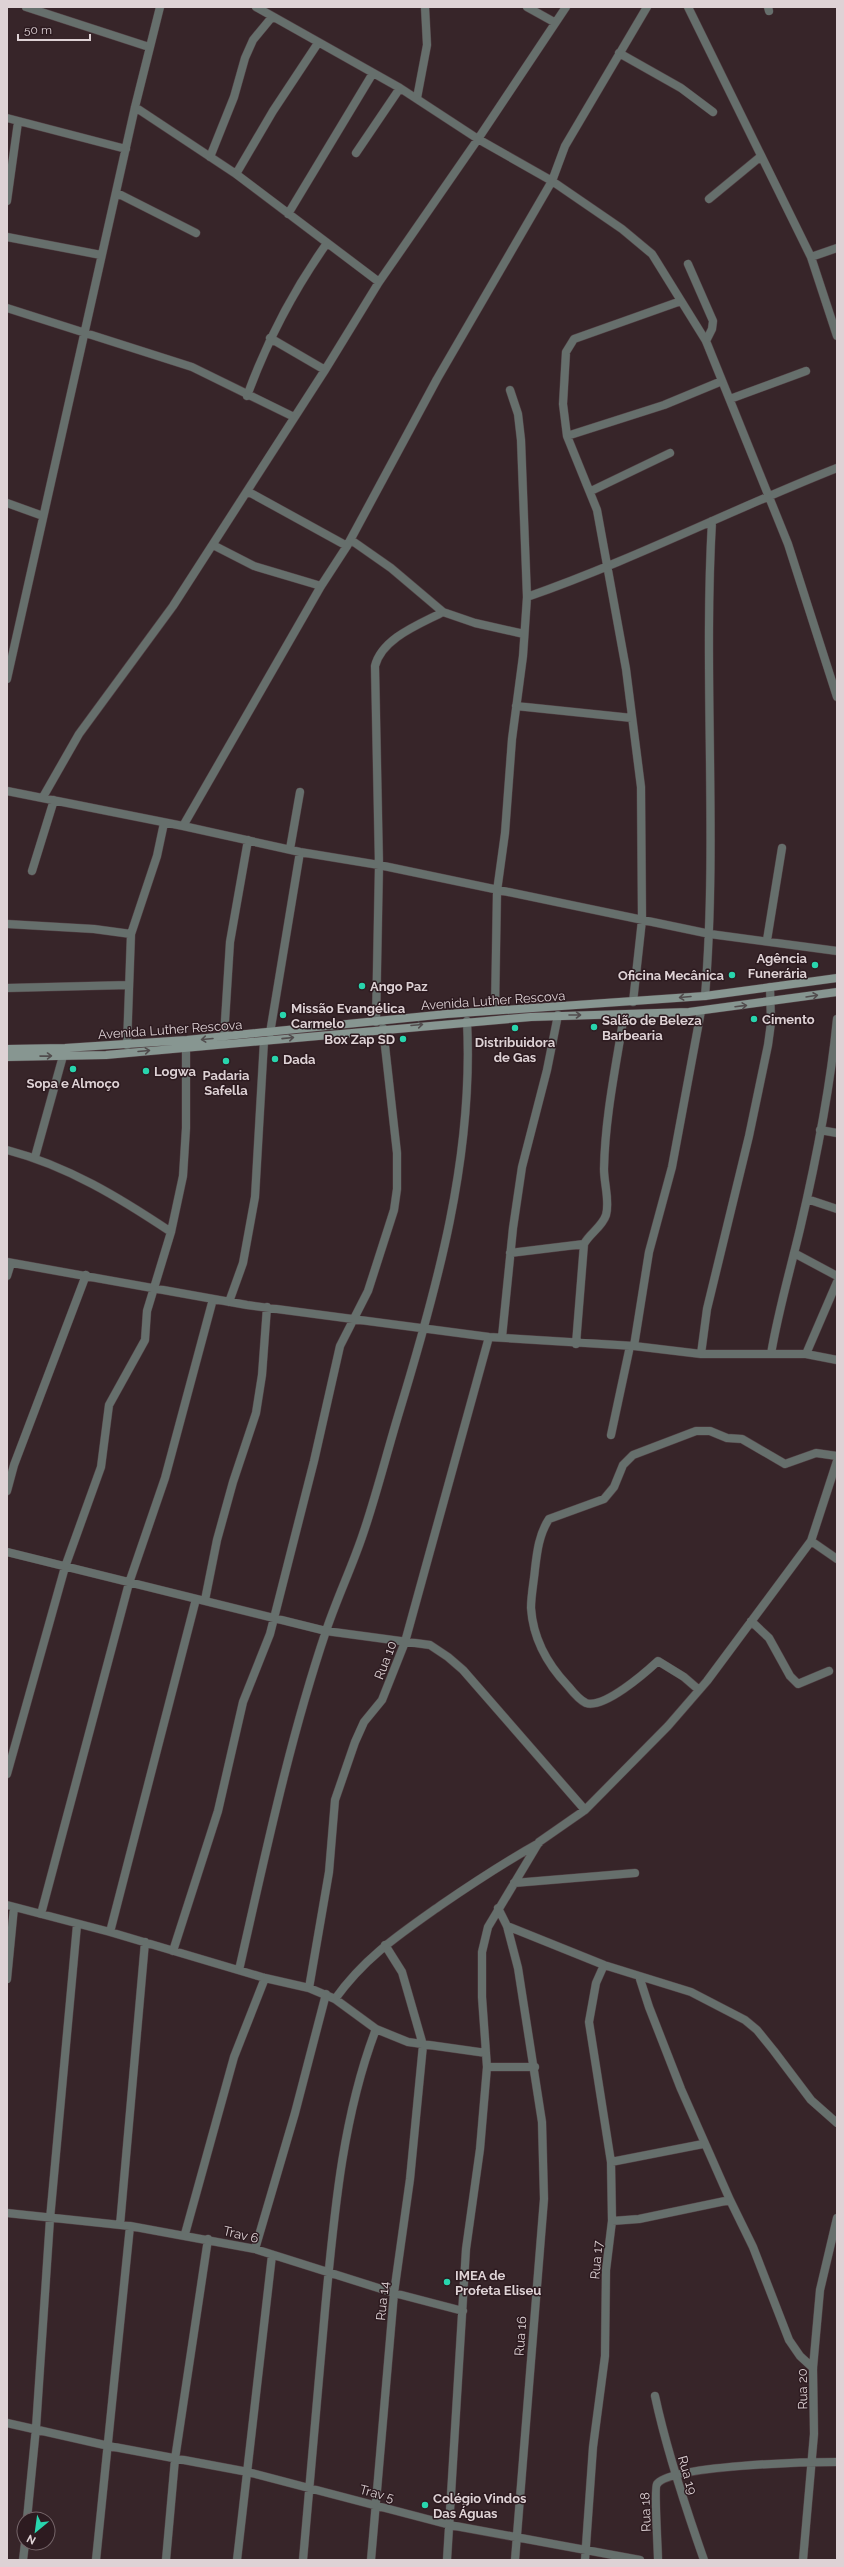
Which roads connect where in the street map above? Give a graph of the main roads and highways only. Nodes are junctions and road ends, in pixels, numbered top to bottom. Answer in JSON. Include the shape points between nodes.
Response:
{"nodes":[{"id":1,"x":837,"y":978,"type":"edge"},
{"id":2,"x":837,"y":992,"type":"edge"},
{"id":3,"x":7,"y":1049,"type":"edge"},
{"id":4,"x":7,"y":1056,"type":"edge"}],
"edges":[{"from":1,"to":3,"type":"main road","name":"Avenida Luther Rescova","one_way":true,"via":[[705,996],[495,1010],[127,1046]]},
{"from":4,"to":2,"type":"main road","name":"Avenida Luther Rescova","one_way":true,"via":[[63,1056],[186,1048],[383,1028],[558,1015],[701,1011]]}]}
